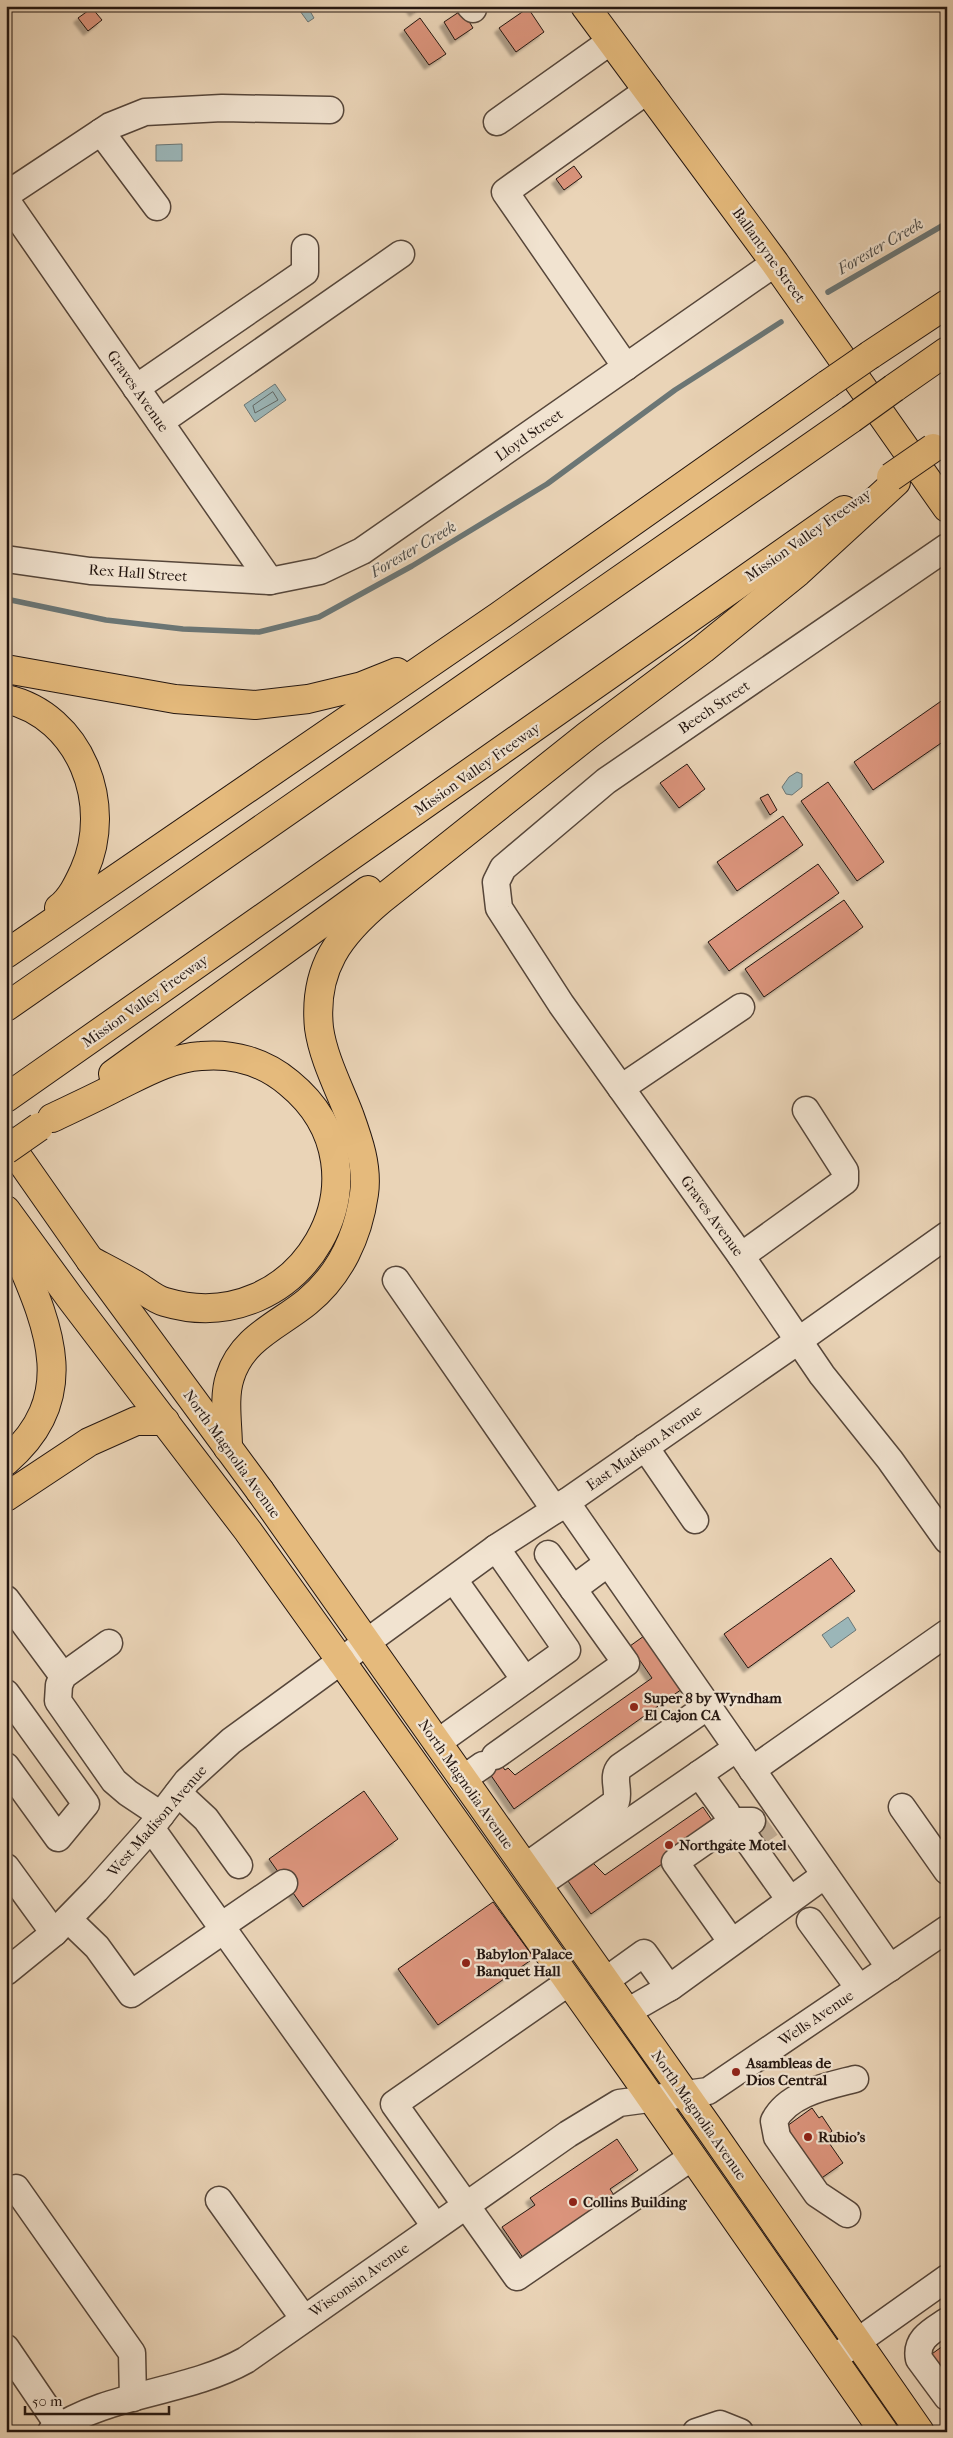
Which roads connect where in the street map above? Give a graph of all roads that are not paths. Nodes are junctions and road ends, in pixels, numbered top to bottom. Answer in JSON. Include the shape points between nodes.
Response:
{"nodes":[{"id":1,"x":586,"y":7,"type":"edge"},
{"id":2,"x":612,"y":42,"type":"junction"},
{"id":3,"x":648,"y":90,"type":"junction"},
{"id":4,"x":330,"y":110,"type":"dead end"},
{"id":5,"x":497,"y":122,"type":"dead end"},
{"id":6,"x":101,"y":132,"type":"junction"},
{"id":7,"x":6,"y":195,"type":"edge"},
{"id":8,"x":6,"y":200,"type":"edge"},
{"id":9,"x":156,"y":206,"type":"dead end"},
{"id":10,"x":305,"y":248,"type":"dead end"},
{"id":11,"x":401,"y":254,"type":"dead end"},
{"id":12,"x":775,"y":263,"type":"junction"},
{"id":13,"x":947,"y":304,"type":"edge"},
{"id":14,"x":947,"y":351,"type":"edge"},
{"id":15,"x":626,"y":367,"type":"junction"},
{"id":16,"x":136,"y":388,"type":"junction"},
{"id":17,"x":160,"y":422,"type":"junction"},
{"id":18,"x":940,"y":443,"type":"edge"},
{"id":19,"x":893,"y":479,"type":"junction"},
{"id":20,"x":947,"y":508,"type":"edge"},
{"id":21,"x":947,"y":547,"type":"edge"},
{"id":22,"x":6,"y":559,"type":"edge"},
{"id":23,"x":270,"y":581,"type":"junction"},
{"id":24,"x":499,"y":616,"type":"junction"},
{"id":25,"x":6,"y":669,"type":"edge"},
{"id":26,"x":6,"y":699,"type":"edge"},
{"id":27,"x":588,"y":735,"type":"junction"},
{"id":28,"x":496,"y":882,"type":"joint"},
{"id":29,"x":6,"y":953,"type":"edge"},
{"id":30,"x":6,"y":1007,"type":"edge"},
{"id":31,"x":741,"y":1007,"type":"dead end"},
{"id":32,"x":621,"y":1088,"type":"junction"},
{"id":33,"x":11,"y":1094,"type":"edge"},
{"id":34,"x":806,"y":1110,"type":"dead end"},
{"id":35,"x":45,"y":1123,"type":"junction"},
{"id":36,"x":6,"y":1140,"type":"edge"},
{"id":37,"x":6,"y":1150,"type":"edge"},
{"id":38,"x":6,"y":1210,"type":"edge"},
{"id":39,"x":6,"y":1228,"type":"edge"},
{"id":40,"x":947,"y":1235,"type":"edge"},
{"id":41,"x":741,"y":1256,"type":"junction"},
{"id":42,"x":90,"y":1260,"type":"junction"},
{"id":43,"x":396,"y":1280,"type":"dead end"},
{"id":44,"x":798,"y":1342,"type":"junction"},
{"id":45,"x":165,"y":1421,"type":"junction"},
{"id":46,"x":645,"y":1447,"type":"junction"},
{"id":47,"x":228,"y":1448,"type":"junction"},
{"id":48,"x":6,"y":1461,"type":"edge"},
{"id":49,"x":6,"y":1497,"type":"edge"},
{"id":50,"x":561,"y":1506,"type":"junction"},
{"id":51,"x":695,"y":1520,"type":"dead end"},
{"id":52,"x":947,"y":1540,"type":"edge"},
{"id":53,"x":496,"y":1548,"type":"junction"},
{"id":54,"x":548,"y":1554,"type":"dead end"},
{"id":55,"x":608,"y":1563,"type":"junction"},
{"id":56,"x":454,"y":1580,"type":"junction"},
{"id":57,"x":573,"y":1589,"type":"junction"},
{"id":58,"x":6,"y":1599,"type":"edge"},
{"id":59,"x":947,"y":1633,"type":"edge"},
{"id":60,"x":366,"y":1642,"type":"junction"},
{"id":61,"x":108,"y":1643,"type":"dead end"},
{"id":62,"x":340,"y":1661,"type":"junction"},
{"id":63,"x":63,"y":1676,"type":"junction"},
{"id":64,"x":525,"y":1680,"type":"junction"},
{"id":65,"x":6,"y":1693,"type":"edge"},
{"id":66,"x":708,"y":1706,"type":"junction"},
{"id":67,"x":437,"y":1743,"type":"junction"},
{"id":68,"x":737,"y":1748,"type":"junction"},
{"id":69,"x":481,"y":1767,"type":"junction"},
{"id":70,"x":752,"y":1770,"type":"junction"},
{"id":71,"x":8,"y":1773,"type":"edge"},
{"id":72,"x":699,"y":1774,"type":"junction"},
{"id":73,"x":178,"y":1793,"type":"junction"},
{"id":74,"x":902,"y":1807,"type":"dead end"},
{"id":75,"x":738,"y":1818,"type":"junction"},
{"id":76,"x":156,"y":1822,"type":"junction"},
{"id":77,"x":773,"y":1851,"type":"tunnel mouth"},
{"id":78,"x":239,"y":1865,"type":"dead end"},
{"id":79,"x":6,"y":1867,"type":"edge"},
{"id":80,"x":947,"y":1871,"type":"edge"},
{"id":81,"x":824,"y":1875,"type":"junction"},
{"id":82,"x":531,"y":1876,"type":"junction"},
{"id":83,"x":284,"y":1883,"type":"dead end"},
{"id":84,"x":787,"y":1895,"type":"junction"},
{"id":85,"x":810,"y":1921,"type":"dead end"},
{"id":86,"x":61,"y":1926,"type":"junction"},
{"id":87,"x":222,"y":1928,"type":"junction"},
{"id":88,"x":947,"y":1929,"type":"edge"},
{"id":89,"x":731,"y":1941,"type":"junction"},
{"id":90,"x":890,"y":1968,"type":"junction"},
{"id":91,"x":6,"y":1972,"type":"edge"},
{"id":92,"x":606,"y":1981,"type":"junction"},
{"id":93,"x":569,"y":1982,"type":"junction"},
{"id":94,"x":669,"y":1988,"type":"junction"},
{"id":95,"x":859,"y":1988,"type":"junction"},
{"id":96,"x":628,"y":2012,"type":"junction"},
{"id":97,"x":855,"y":2079,"type":"dead end"},
{"id":98,"x":685,"y":2095,"type":"junction"},
{"id":99,"x":652,"y":2099,"type":"junction"},
{"id":100,"x":692,"y":2156,"type":"junction"},
{"id":101,"x":16,"y":2188,"type":"dead end"},
{"id":102,"x":219,"y":2200,"type":"dead end"},
{"id":103,"x":466,"y":2204,"type":"junction"},
{"id":104,"x":847,"y":2214,"type":"dead end"},
{"id":105,"x":435,"y":2226,"type":"junction"},
{"id":106,"x":947,"y":2278,"type":"edge"},
{"id":107,"x":304,"y":2319,"type":"junction"},
{"id":108,"x":947,"y":2321,"type":"edge"},
{"id":109,"x":857,"y":2342,"type":"junction"},
{"id":110,"x":6,"y":2348,"type":"edge"},
{"id":111,"x":833,"y":2358,"type":"junction"},
{"id":112,"x":947,"y":2396,"type":"edge"},
{"id":113,"x":134,"y":2398,"type":"junction"},
{"id":114,"x":94,"y":2421,"type":"edge"},
{"id":115,"x":55,"y":2429,"type":"edge"},
{"id":116,"x":696,"y":2432,"type":"edge"},
{"id":117,"x":740,"y":2432,"type":"edge"},
{"id":118,"x":884,"y":2432,"type":"edge"},
{"id":119,"x":920,"y":2432,"type":"edge"}],
"edges":[{"from":1,"to":2,"type":"main road","name":"Ballantyne Street"},
{"from":2,"to":3,"type":"main road","name":"Ballantyne Street"},
{"from":2,"to":5,"type":"street"},
{"from":3,"to":12,"type":"main road","name":"Ballantyne Street"},
{"from":3,"to":15,"type":"street","via":[[505,192]]},
{"from":4,"to":6,"type":"street","via":[[222,108],[145,112]]},
{"from":6,"to":7,"type":"street"},
{"from":6,"to":9,"type":"street"},
{"from":8,"to":16,"type":"street","name":"Graves Avenue"},
{"from":10,"to":16,"type":"street","via":[[305,272]]},
{"from":11,"to":17,"type":"street"},
{"from":12,"to":15,"type":"street","name":"Lloyd Street"},
{"from":12,"to":20,"type":"main road","name":"Ballantyne Street"},
{"from":13,"to":24,"type":"main road","bridge":true},
{"from":14,"to":30,"type":"main road","bridge":true},
{"from":15,"to":23,"type":"street","name":"Lloyd Street","via":[[362,551],[320,571]]},
{"from":16,"to":17,"type":"street","name":"Graves Avenue"},
{"from":17,"to":23,"type":"street","name":"Graves Avenue"},
{"from":18,"to":19,"type":"main road","name":"Mission Valley Freeway","bridge":true},
{"from":19,"to":27,"type":"main road","via":[[798,572],[703,649]]},
{"from":19,"to":33,"type":"main road","name":"Mission Valley Freeway"},
{"from":21,"to":28,"type":"street","name":"Beech Street","via":[[606,781],[503,868]]},
{"from":22,"to":23,"type":"street","name":"Rex Hall Street","via":[[90,571]]},
{"from":24,"to":25,"type":"main road","via":[[403,669],[362,686],[255,706],[175,699]]},
{"from":24,"to":29,"type":"main road"},
{"from":26,"to":29,"type":"main road","via":[[36,712],[54,725],[80,756],[91,779],[97,830],[91,856],[78,885],[64,904]]},
{"from":27,"to":35,"type":"main road"},
{"from":27,"to":47,"type":"main road","via":[[355,922],[336,946],[324,973],[318,1003],[320,1029],[360,1144],[364,1168],[362,1208],[349,1249],[339,1268],[307,1302],[252,1341],[238,1358],[230,1375],[227,1393]]},
{"from":28,"to":32,"type":"street","name":"Graves Avenue","via":[[499,908],[561,1004]]},
{"from":31,"to":32,"type":"street"},
{"from":32,"to":41,"type":"street","name":"Graves Avenue"},
{"from":34,"to":41,"type":"street","via":[[845,1171],[845,1181]]},
{"from":35,"to":37,"type":"main road","bridge":true},
{"from":35,"to":42,"type":"main road","via":[[147,1071],[177,1060],[224,1056],[267,1067],[283,1078],[312,1106],[331,1144],[335,1186],[327,1226],[318,1247],[304,1264],[266,1294],[224,1308],[164,1302]]},
{"from":36,"to":42,"type":"main road","name":"North Magnolia Avenue"},
{"from":38,"to":45,"type":"main road","name":"North Magnolia Avenue"},
{"from":39,"to":48,"type":"main road","via":[[45,1320],[53,1360],[41,1420],[23,1447]]},
{"from":40,"to":44,"type":"street","name":"East Madison Avenue"},
{"from":41,"to":44,"type":"street","name":"Graves Avenue"},
{"from":42,"to":47,"type":"main road","name":"North Magnolia Avenue"},
{"from":43,"to":50,"type":"street"},
{"from":44,"to":46,"type":"street","name":"East Madison Avenue"},
{"from":44,"to":52,"type":"street","name":"Graves Avenue","via":[[890,1460]]},
{"from":45,"to":49,"type":"main road","via":[[136,1421],[89,1442]]},
{"from":45,"to":62,"type":"main road","name":"North Magnolia Avenue"},
{"from":46,"to":50,"type":"street","name":"East Madison Avenue"},
{"from":46,"to":51,"type":"street"},
{"from":47,"to":60,"type":"main road","name":"North Magnolia Avenue"},
{"from":50,"to":53,"type":"street","name":"East Madison Avenue"},
{"from":50,"to":55,"type":"street"},
{"from":53,"to":56,"type":"street","name":"East Madison Avenue"},
{"from":53,"to":64,"type":"street","via":[[568,1650]]},
{"from":54,"to":57,"type":"street"},
{"from":55,"to":57,"type":"street"},
{"from":55,"to":66,"type":"street"},
{"from":56,"to":60,"type":"street","name":"East Madison Avenue"},
{"from":56,"to":64,"type":"street"},
{"from":57,"to":69,"type":"street","via":[[626,1663]]},
{"from":58,"to":63,"type":"street"},
{"from":59,"to":70,"type":"street"},
{"from":60,"to":62,"type":"street","name":"East Madison Avenue"},
{"from":60,"to":67,"type":"main road","name":"North Magnolia Avenue"},
{"from":61,"to":63,"type":"street"},
{"from":62,"to":73,"type":"street","name":"West Madison Avenue","via":[[230,1741]]},
{"from":62,"to":93,"type":"main road","name":"North Magnolia Avenue"},
{"from":63,"to":76,"type":"street","via":[[58,1701],[114,1781]]},
{"from":64,"to":67,"type":"street"},
{"from":65,"to":71,"type":"street","via":[[86,1804],[58,1838]]},
{"from":66,"to":68,"type":"street"},
{"from":66,"to":82,"type":"street","via":[[620,1766],[615,1776],[616,1802]]},
{"from":67,"to":69,"type":"main road","name":"North Magnolia Avenue"},
{"from":68,"to":70,"type":"street"},
{"from":68,"to":72,"type":"street"},
{"from":69,"to":82,"type":"main road","name":"North Magnolia Avenue"},
{"from":70,"to":81,"type":"street"},
{"from":72,"to":75,"type":"street"},
{"from":72,"to":82,"type":"street"},
{"from":73,"to":76,"type":"street","name":"West Madison Avenue"},
{"from":73,"to":78,"type":"street","via":[[206,1819]]},
{"from":74,"to":80,"type":"street"},
{"from":75,"to":84,"type":"street"},
{"from":75,"to":89,"type":"street","via":[[675,1862]]},
{"from":76,"to":86,"type":"street","name":"West Madison Avenue"},
{"from":76,"to":87,"type":"street"},
{"from":77,"to":84,"type":"street","via":[[786,1869]]},
{"from":79,"to":86,"type":"street"},
{"from":81,"to":84,"type":"street"},
{"from":81,"to":90,"type":"street"},
{"from":82,"to":92,"type":"main road","name":"North Magnolia Avenue"},
{"from":83,"to":87,"type":"street"},
{"from":84,"to":89,"type":"street"},
{"from":85,"to":95,"type":"street"},
{"from":86,"to":87,"type":"street","via":[[97,1947],[131,1994]]},
{"from":86,"to":91,"type":"street","name":"West Madison Avenue"},
{"from":87,"to":105,"type":"street"},
{"from":88,"to":90,"type":"street","name":"Wells Avenue"},
{"from":89,"to":94,"type":"street"},
{"from":90,"to":95,"type":"street","name":"Wells Avenue"},
{"from":92,"to":94,"type":"street","via":[[644,1953]]},
{"from":92,"to":96,"type":"main road","name":"North Magnolia Avenue"},
{"from":93,"to":99,"type":"main road","name":"North Magnolia Avenue"},
{"from":93,"to":103,"type":"street","via":[[394,2104]]},
{"from":94,"to":96,"type":"street"},
{"from":95,"to":98,"type":"street","name":"Wells Avenue","via":[[708,2091]]},
{"from":96,"to":98,"type":"main road","name":"North Magnolia Avenue"},
{"from":97,"to":104,"type":"street","via":[[807,2093],[780,2112],[774,2122],[777,2137],[817,2194]]},
{"from":98,"to":99,"type":"street","name":"Wells Avenue"},
{"from":98,"to":109,"type":"main road","name":"North Magnolia Avenue"},
{"from":99,"to":100,"type":"main road","name":"North Magnolia Avenue"},
{"from":99,"to":103,"type":"street","name":"Wisconsin Avenue","via":[[619,2104],[568,2134]]},
{"from":100,"to":103,"type":"street","via":[[517,2277]]},
{"from":100,"to":111,"type":"main road","name":"North Magnolia Avenue"},
{"from":101,"to":113,"type":"street","via":[[132,2353]]},
{"from":102,"to":107,"type":"street"},
{"from":103,"to":105,"type":"street","name":"Wisconsin Avenue"},
{"from":105,"to":107,"type":"street","name":"Wisconsin Avenue"},
{"from":106,"to":109,"type":"street"},
{"from":107,"to":113,"type":"street","name":"Wisconsin Avenue","via":[[227,2371]]},
{"from":108,"to":112,"type":"street","via":[[925,2336],[919,2344],[918,2353],[919,2359]]},
{"from":109,"to":111,"type":"street"},
{"from":109,"to":119,"type":"main road","name":"North Magnolia Avenue"},
{"from":110,"to":115,"type":"street"},
{"from":111,"to":118,"type":"main road","name":"North Magnolia Avenue"},
{"from":113,"to":114,"type":"street","name":"Wisconsin Avenue"},
{"from":114,"to":115,"type":"street","name":"Wisconsin Avenue","via":[[70,2418]]},
{"from":116,"to":117,"type":"street","via":[[720,2424]]}]}
